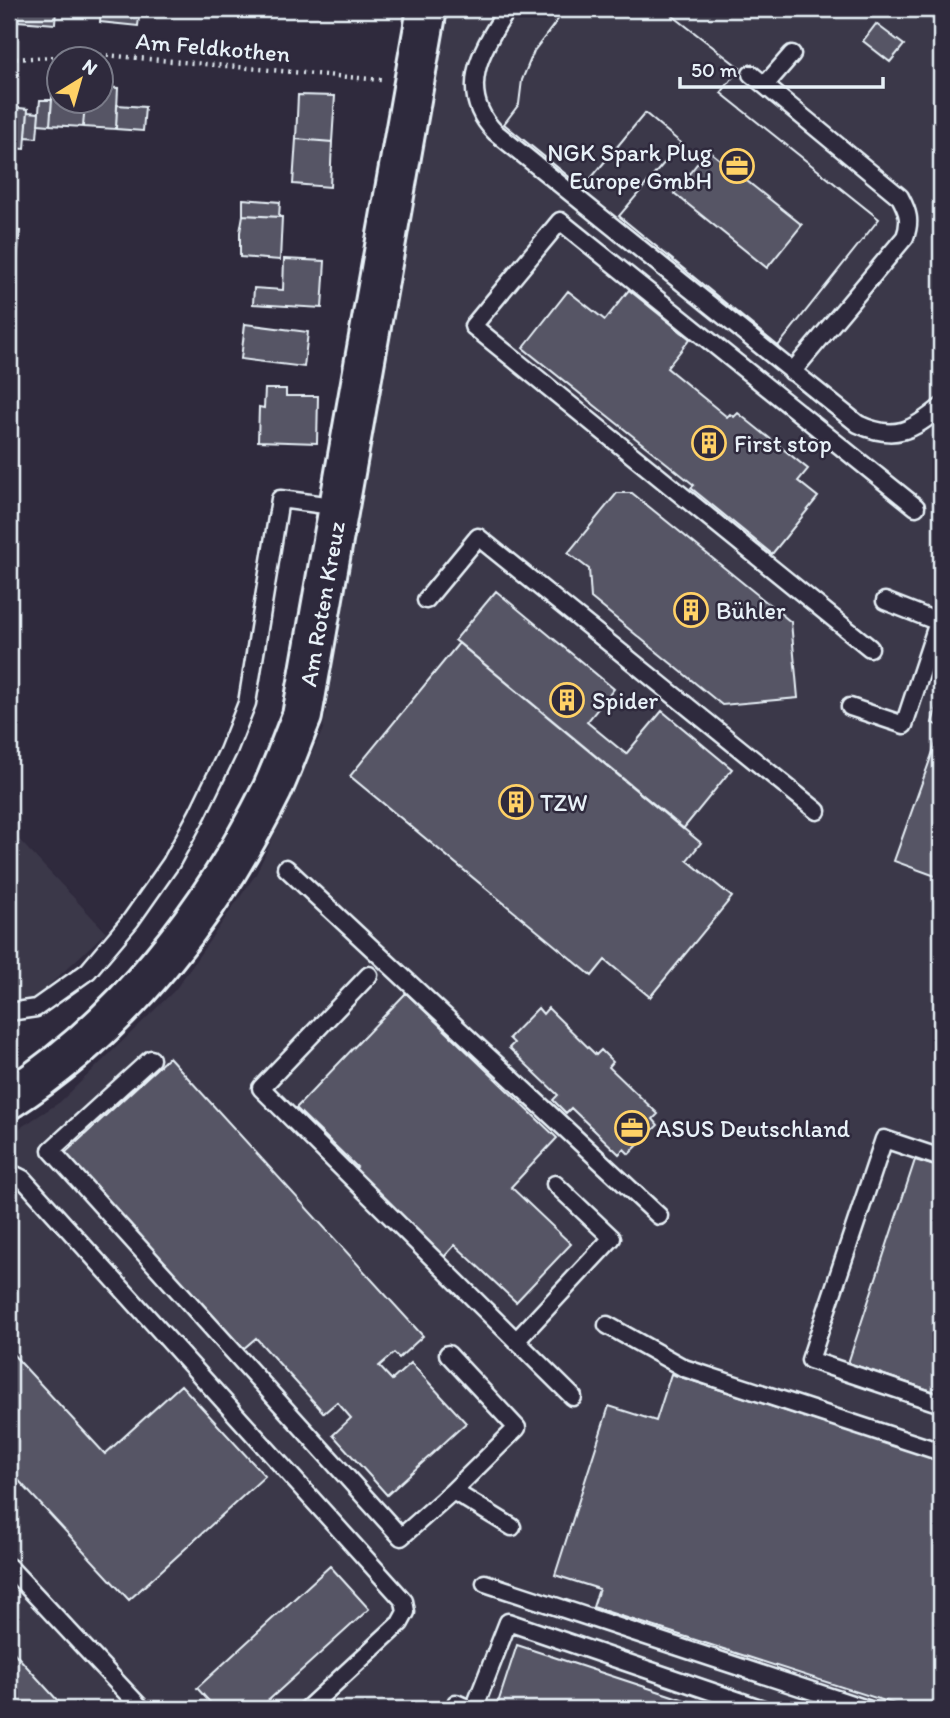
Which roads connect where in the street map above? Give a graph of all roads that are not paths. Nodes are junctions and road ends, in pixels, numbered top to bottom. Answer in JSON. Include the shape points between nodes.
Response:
{"nodes":[{"id":1,"x":427,"y":9,"type":"edge"},
{"id":2,"x":508,"y":9,"type":"edge"},
{"id":3,"x":792,"y":54,"type":"dead end"},
{"id":4,"x":751,"y":74,"type":"dead end"},
{"id":5,"x":765,"y":85,"type":"junction"},
{"id":6,"x":792,"y":372,"type":"junction"},
{"id":7,"x":941,"y":407,"type":"edge"},
{"id":8,"x":340,"y":507,"type":"junction"},
{"id":9,"x":916,"y":507,"type":"dead end"},
{"id":10,"x":426,"y":600,"type":"dead end"},
{"id":11,"x":885,"y":601,"type":"dead end"},
{"id":12,"x":940,"y":623,"type":"edge"},
{"id":13,"x":870,"y":648,"type":"dead end"},
{"id":14,"x":850,"y":707,"type":"dead end"},
{"id":15,"x":817,"y":811,"type":"dead end"},
{"id":16,"x":286,"y":868,"type":"dead end"},
{"id":17,"x":369,"y":975,"type":"dead end"},
{"id":18,"x":9,"y":1012,"type":"edge"},
{"id":19,"x":151,"y":1059,"type":"dead end"},
{"id":20,"x":9,"y":1098,"type":"edge"},
{"id":21,"x":941,"y":1158,"type":"edge"},
{"id":22,"x":9,"y":1172,"type":"edge"},
{"id":23,"x":555,"y":1184,"type":"dead end"},
{"id":24,"x":659,"y":1216,"type":"dead end"},
{"id":25,"x":607,"y":1325,"type":"dead end"},
{"id":26,"x":516,"y":1340,"type":"junction"},
{"id":27,"x":447,"y":1354,"type":"dead end"},
{"id":28,"x":573,"y":1397,"type":"dead end"},
{"id":29,"x":941,"y":1404,"type":"edge"},
{"id":30,"x":941,"y":1452,"type":"edge"},
{"id":31,"x":453,"y":1490,"type":"junction"},
{"id":32,"x":512,"y":1527,"type":"dead end"},
{"id":33,"x":9,"y":1567,"type":"edge"},
{"id":34,"x":485,"y":1583,"type":"dead end"},
{"id":35,"x":142,"y":1709,"type":"edge"},
{"id":36,"x":307,"y":1709,"type":"edge"},
{"id":37,"x":454,"y":1709,"type":"edge"},
{"id":38,"x":472,"y":1709,"type":"edge"},
{"id":39,"x":763,"y":1709,"type":"edge"},
{"id":40,"x":867,"y":1709,"type":"edge"}],
"edges":[{"from":1,"to":8,"type":"street","name":"Am Roten Kreuz"},
{"from":2,"to":6,"type":"lane","via":[[489,36],[477,66],[474,87],[485,122]]},
{"from":3,"to":5,"type":"lane"},
{"from":4,"to":5,"type":"lane"},
{"from":5,"to":6,"type":"lane","via":[[900,197],[908,211],[905,237]]},
{"from":6,"to":7,"type":"lane","via":[[858,424],[877,433],[900,433]]},
{"from":8,"to":18,"type":"lane","via":[[280,499],[247,703],[198,813],[171,863],[89,971],[36,1008]]},
{"from":8,"to":20,"type":"street","name":"Am Roten Kreuz","via":[[302,716],[273,788],[232,862],[180,941],[100,1028]]},
{"from":9,"to":13,"type":"lane","via":[[560,221],[473,326]]},
{"from":10,"to":15,"type":"lane","via":[[478,537]]},
{"from":11,"to":12,"type":"lane"},
{"from":12,"to":14,"type":"lane","via":[[904,725]]},
{"from":16,"to":24,"type":"lane"},
{"from":17,"to":26,"type":"lane","via":[[261,1088]]},
{"from":19,"to":31,"type":"lane","via":[[51,1150],[401,1537]]},
{"from":21,"to":29,"type":"lane","via":[[884,1139],[810,1360]]},
{"from":22,"to":36,"type":"lane","via":[[23,1179],[404,1601],[406,1612],[400,1623]]},
{"from":23,"to":26,"type":"lane","via":[[612,1238]]},
{"from":25,"to":30,"type":"lane","via":[[684,1368]]},
{"from":26,"to":28,"type":"lane"},
{"from":27,"to":31,"type":"lane","via":[[517,1428]]},
{"from":31,"to":32,"type":"lane"},
{"from":33,"to":35,"type":"lane"},
{"from":34,"to":40,"type":"lane"},
{"from":37,"to":38,"type":"lane","via":[[456,1703]]},
{"from":38,"to":39,"type":"lane","via":[[508,1622]]}]}
